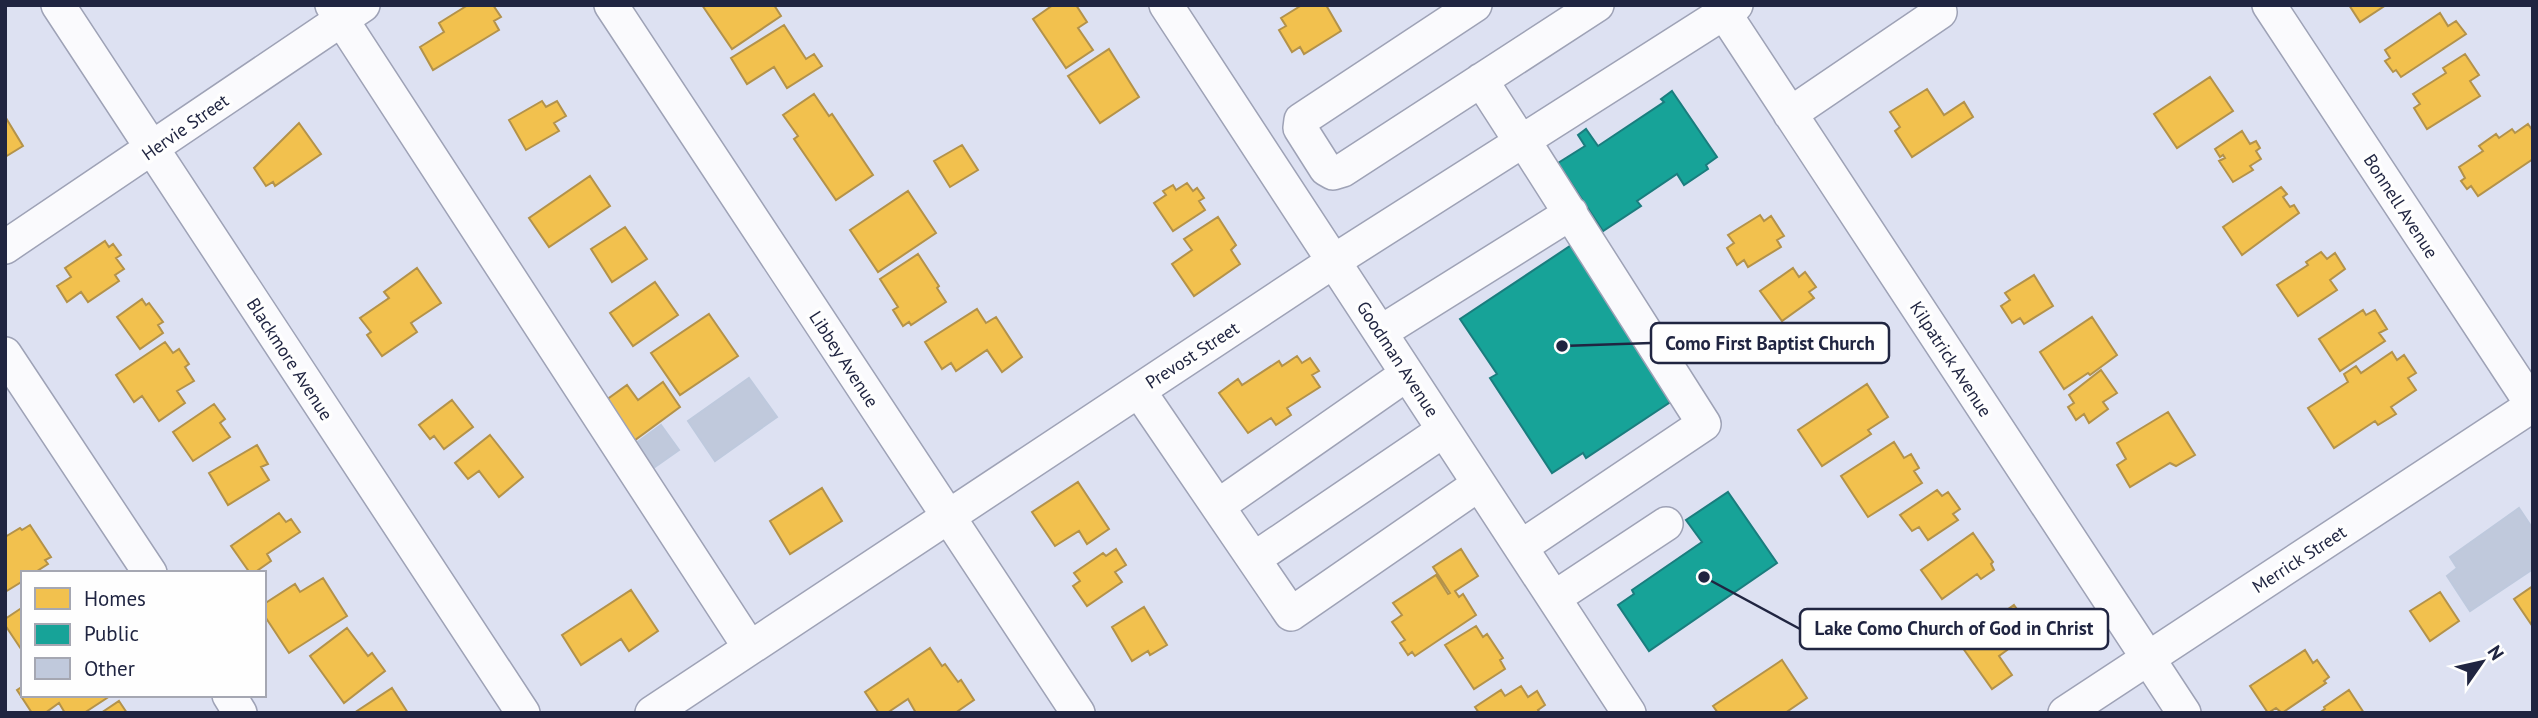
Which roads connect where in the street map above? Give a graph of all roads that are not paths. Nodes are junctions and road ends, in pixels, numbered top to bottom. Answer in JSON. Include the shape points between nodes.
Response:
{"nodes":[{"id":1,"x":58,"y":5,"type":"edge"},
{"id":2,"x":611,"y":5,"type":"edge"},
{"id":3,"x":1166,"y":5,"type":"edge"},
{"id":4,"x":1475,"y":5,"type":"edge"},
{"id":5,"x":1597,"y":5,"type":"edge"},
{"id":6,"x":1936,"y":5,"type":"edge"},
{"id":7,"x":2269,"y":5,"type":"edge"},
{"id":8,"x":1726,"y":8,"type":"edge"},
{"id":9,"x":345,"y":10,"type":"edge"},
{"id":10,"x":1481,"y":80,"type":"junction"},
{"id":11,"x":1790,"y":114,"type":"junction"},
{"id":12,"x":1308,"y":139,"type":"junction"},
{"id":13,"x":1523,"y":141,"type":"junction"},
{"id":14,"x":153,"y":150,"type":"junction"},
{"id":15,"x":1270,"y":164,"type":"junction"},
{"id":16,"x":1571,"y":213,"type":"junction"},
{"id":17,"x":5,"y":247,"type":"edge"},
{"id":18,"x":1334,"y":261,"type":"junction"},
{"id":19,"x":1381,"y":332,"type":"junction"},
{"id":20,"x":5,"y":354,"type":"edge"},
{"id":21,"x":1407,"y":374,"type":"junction"},
{"id":22,"x":1139,"y":391,"type":"junction"},
{"id":23,"x":2533,"y":405,"type":"edge"},
{"id":24,"x":1444,"y":430,"type":"junction"},
{"id":25,"x":1479,"y":484,"type":"junction"},
{"id":26,"x":1217,"y":506,"type":"junction"},
{"id":27,"x":948,"y":516,"type":"junction"},
{"id":28,"x":1666,"y":524,"type":"dead end"},
{"id":29,"x":1521,"y":547,"type":"junction"},
{"id":30,"x":1254,"y":559,"type":"junction"},
{"id":31,"x":149,"y":571,"type":"edge"},
{"id":32,"x":1554,"y":598,"type":"junction"},
{"id":33,"x":750,"y":648,"type":"junction"},
{"id":34,"x":2148,"y":658,"type":"junction"},
{"id":35,"x":230,"y":697,"type":"edge"},
{"id":36,"x":240,"y":713,"type":"edge"},
{"id":37,"x":523,"y":713,"type":"edge"},
{"id":38,"x":652,"y":713,"type":"edge"},
{"id":39,"x":1078,"y":713,"type":"edge"},
{"id":40,"x":1629,"y":713,"type":"edge"},
{"id":41,"x":2065,"y":713,"type":"edge"},
{"id":42,"x":2184,"y":713,"type":"edge"}],
"edges":[{"from":1,"to":14,"type":"street","name":"Blackmore Avenue"},
{"from":2,"to":27,"type":"street","name":"Libbey Avenue"},
{"from":3,"to":15,"type":"street","name":"Goodman Avenue"},
{"from":4,"to":12,"type":"street","via":[[1308,113],[1300,128]]},
{"from":5,"to":10,"type":"street"},
{"from":6,"to":11,"type":"street","via":[[1940,12]]},
{"from":7,"to":23,"type":"street","name":"Bonnell Avenue"},
{"from":8,"to":11,"type":"street","name":"Kilpatrick Avenue"},
{"from":8,"to":13,"type":"street","name":"Prevost Street"},
{"from":9,"to":14,"type":"street","name":"Hervie Street"},
{"from":9,"to":33,"type":"street"},
{"from":10,"to":12,"type":"street","via":[[1343,170],[1334,173],[1326,169]]},
{"from":10,"to":13,"type":"street"},
{"from":11,"to":34,"type":"street","name":"Kilpatrick Avenue"},
{"from":12,"to":15,"type":"street"},
{"from":13,"to":16,"type":"street"},
{"from":13,"to":18,"type":"street","name":"Prevost Street"},
{"from":14,"to":17,"type":"street","name":"Hervie Street"},
{"from":14,"to":37,"type":"street","name":"Blackmore Avenue"},
{"from":15,"to":18,"type":"street","name":"Goodman Avenue"},
{"from":16,"to":19,"type":"street"},
{"from":16,"to":29,"type":"street","via":[[1704,424]]},
{"from":18,"to":19,"type":"street","name":"Goodman Avenue"},
{"from":18,"to":22,"type":"street","name":"Prevost Street"},
{"from":19,"to":21,"type":"street","name":"Goodman Avenue"},
{"from":20,"to":31,"type":"street"},
{"from":21,"to":24,"type":"street","name":"Goodman Avenue"},
{"from":21,"to":26,"type":"street"},
{"from":22,"to":26,"type":"street"},
{"from":22,"to":27,"type":"street","name":"Prevost Street"},
{"from":23,"to":34,"type":"street","name":"Merrick Street"},
{"from":24,"to":25,"type":"street","name":"Goodman Avenue"},
{"from":24,"to":30,"type":"street"},
{"from":25,"to":29,"type":"street","name":"Goodman Avenue"},
{"from":25,"to":30,"type":"street","via":[[1291,614]]},
{"from":26,"to":30,"type":"street"},
{"from":27,"to":33,"type":"street","name":"Prevost Street"},
{"from":27,"to":39,"type":"street","name":"Libbey Avenue"},
{"from":28,"to":32,"type":"street"},
{"from":29,"to":32,"type":"street","name":"Goodman Avenue"},
{"from":32,"to":40,"type":"street","name":"Goodman Avenue"},
{"from":33,"to":38,"type":"street","name":"Prevost Street"},
{"from":34,"to":41,"type":"street","name":"Merrick Street"},
{"from":34,"to":42,"type":"street","name":"Kilpatrick Avenue"},
{"from":35,"to":36,"type":"street"}]}
